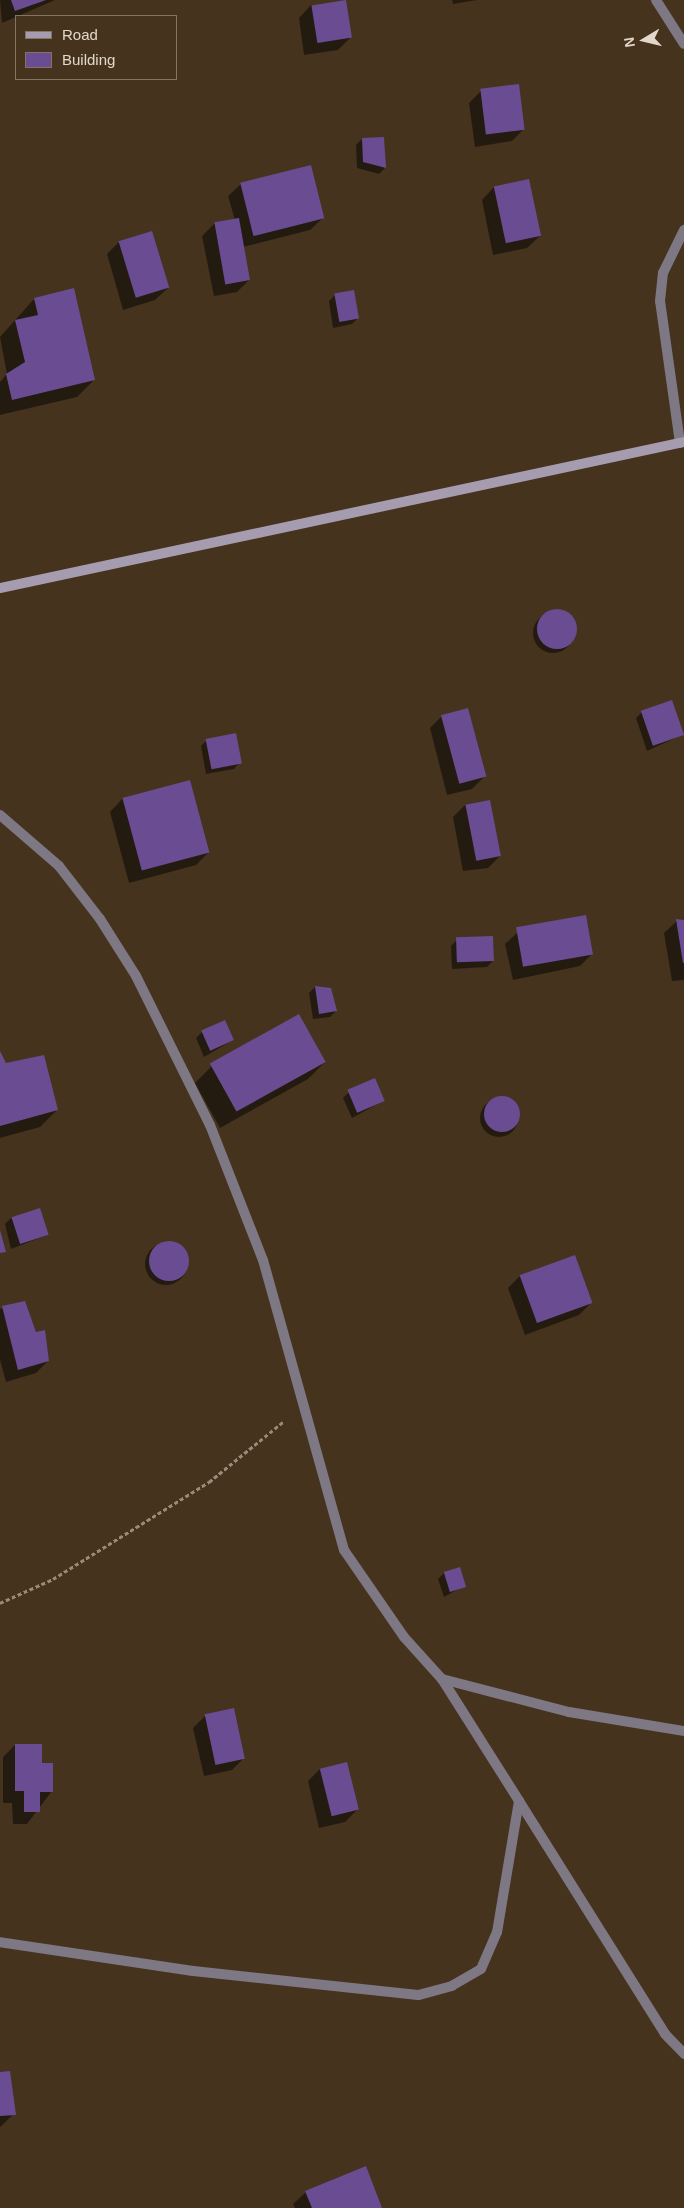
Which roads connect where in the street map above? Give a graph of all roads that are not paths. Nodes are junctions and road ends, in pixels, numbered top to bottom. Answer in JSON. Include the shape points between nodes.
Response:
{"nodes":[{"id":1,"x":656,"y":0,"type":"edge"},
{"id":2,"x":684,"y":44,"type":"edge"},
{"id":3,"x":684,"y":230,"type":"edge"},
{"id":4,"x":682,"y":443,"type":"edge"},
{"id":5,"x":0,"y":588,"type":"edge"},
{"id":6,"x":0,"y":815,"type":"edge"},
{"id":7,"x":442,"y":1678,"type":"junction"},
{"id":8,"x":684,"y":1731,"type":"edge"},
{"id":9,"x":519,"y":1801,"type":"junction"},
{"id":10,"x":0,"y":1942,"type":"edge"},
{"id":11,"x":684,"y":2054,"type":"edge"}],
"edges":[{"from":1,"to":2,"type":"street"},
{"from":3,"to":4,"type":"street","via":[[663,273],[660,301]]},
{"from":4,"to":5,"type":"street"},
{"from":6,"to":7,"type":"street","via":[[59,866],[100,919],[136,976],[220,1152],[263,1260],[344,1550],[404,1637]]},
{"from":7,"to":8,"type":"street","via":[[569,1712]]},
{"from":7,"to":9,"type":"street"},
{"from":9,"to":10,"type":"street","via":[[497,1932],[481,1969],[443,1988],[418,1995],[193,1971]]},
{"from":9,"to":11,"type":"street","via":[[665,2034]]}]}
